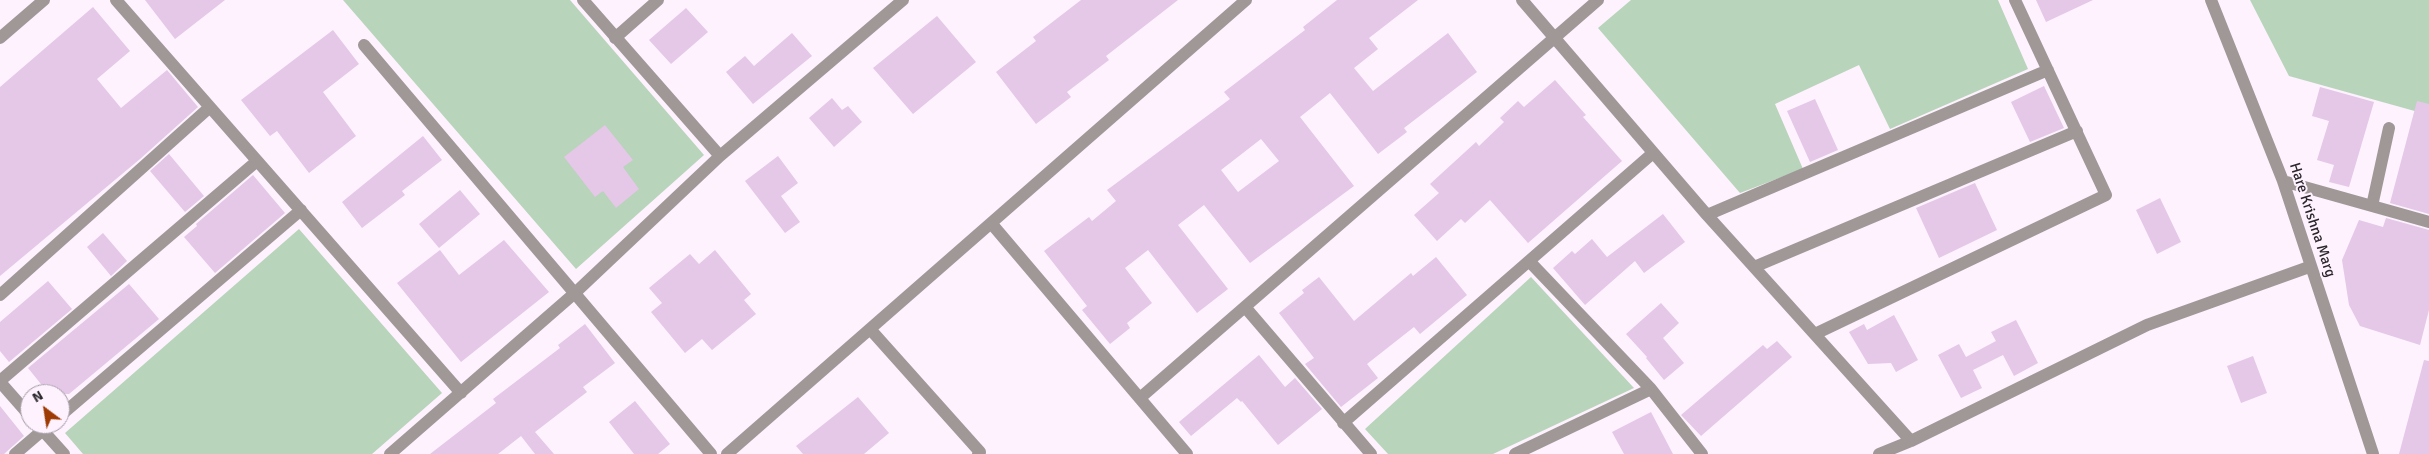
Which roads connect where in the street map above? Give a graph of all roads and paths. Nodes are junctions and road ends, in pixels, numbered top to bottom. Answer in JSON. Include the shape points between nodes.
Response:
{"nodes":[{"id":1,"x":44,"y":0,"type":"edge"},
{"id":2,"x":116,"y":0,"type":"edge"},
{"id":3,"x":584,"y":0,"type":"edge"},
{"id":4,"x":658,"y":0,"type":"edge"},
{"id":5,"x":902,"y":0,"type":"edge"},
{"id":6,"x":1246,"y":0,"type":"edge"},
{"id":7,"x":1522,"y":0,"type":"edge"},
{"id":8,"x":1598,"y":0,"type":"edge"},
{"id":9,"x":2016,"y":0,"type":"edge"},
{"id":10,"x":2211,"y":0,"type":"edge"},
{"id":11,"x":1555,"y":37,"type":"junction"},
{"id":12,"x":0,"y":38,"type":"edge"},
{"id":13,"x":615,"y":38,"type":"junction"},
{"id":14,"x":364,"y":45,"type":"dead end"},
{"id":15,"x":2048,"y":70,"type":"junction"},
{"id":16,"x":210,"y":107,"type":"junction"},
{"id":17,"x":2389,"y":128,"type":"dead end"},
{"id":18,"x":2077,"y":131,"type":"junction"},
{"id":19,"x":1653,"y":153,"type":"junction"},
{"id":20,"x":720,"y":156,"type":"junction"},
{"id":21,"x":257,"y":161,"type":"junction"},
{"id":22,"x":2283,"y":181,"type":"junction"},
{"id":23,"x":2372,"y":206,"type":"junction"},
{"id":24,"x":301,"y":210,"type":"junction"},
{"id":25,"x":1707,"y":215,"type":"junction"},
{"id":26,"x":2429,"y":222,"type":"edge"},
{"id":27,"x":991,"y":223,"type":"junction"},
{"id":28,"x":1529,"y":261,"type":"junction"},
{"id":29,"x":2309,"y":266,"type":"junction"},
{"id":30,"x":1754,"y":267,"type":"junction"},
{"id":31,"x":576,"y":292,"type":"junction"},
{"id":32,"x":0,"y":295,"type":"edge"},
{"id":33,"x":1245,"y":307,"type":"junction"},
{"id":34,"x":870,"y":329,"type":"junction"},
{"id":35,"x":1814,"y":334,"type":"junction"},
{"id":36,"x":0,"y":382,"type":"edge"},
{"id":37,"x":1651,"y":389,"type":"junction"},
{"id":38,"x":461,"y":393,"type":"junction"},
{"id":39,"x":1140,"y":398,"type":"junction"},
{"id":40,"x":20,"y":405,"type":"edge"},
{"id":41,"x":70,"y":407,"type":"edge"},
{"id":42,"x":1343,"y":423,"type":"junction"},
{"id":43,"x":35,"y":434,"type":"edge"},
{"id":44,"x":49,"y":434,"type":"edge"},
{"id":45,"x":1911,"y":441,"type":"junction"},
{"id":46,"x":979,"y":453,"type":"edge"},
{"id":47,"x":15,"y":454,"type":"edge"},
{"id":48,"x":64,"y":454,"type":"edge"},
{"id":49,"x":390,"y":454,"type":"edge"},
{"id":50,"x":711,"y":454,"type":"edge"},
{"id":51,"x":728,"y":454,"type":"edge"},
{"id":52,"x":1187,"y":454,"type":"edge"},
{"id":53,"x":1371,"y":454,"type":"edge"},
{"id":54,"x":1515,"y":454,"type":"edge"},
{"id":55,"x":1702,"y":454,"type":"edge"},
{"id":56,"x":1879,"y":454,"type":"edge"},
{"id":57,"x":2373,"y":454,"type":"edge"}],
"edges":[{"from":1,"to":12,"type":"street"},
{"from":2,"to":16,"type":"street"},
{"from":3,"to":13,"type":"street"},
{"from":4,"to":13,"type":"street"},
{"from":5,"to":20,"type":"street"},
{"from":6,"to":27,"type":"street"},
{"from":7,"to":11,"type":"street"},
{"from":8,"to":11,"type":"street"},
{"from":9,"to":15,"type":"street"},
{"from":10,"to":22,"type":"street","name":"Hare Krishna Marg"},
{"from":11,"to":19,"type":"street"},
{"from":11,"to":33,"type":"street"},
{"from":13,"to":20,"type":"street"},
{"from":14,"to":31,"type":"street"},
{"from":15,"to":18,"type":"street"},
{"from":15,"to":25,"type":"street"},
{"from":16,"to":21,"type":"street"},
{"from":16,"to":32,"type":"street"},
{"from":17,"to":23,"type":"street"},
{"from":18,"to":30,"type":"street"},
{"from":18,"to":35,"type":"street","via":[[2106,195]]},
{"from":19,"to":25,"type":"street"},
{"from":19,"to":28,"type":"street"},
{"from":20,"to":31,"type":"street"},
{"from":21,"to":24,"type":"street"},
{"from":21,"to":36,"type":"street"},
{"from":22,"to":23,"type":"street"},
{"from":22,"to":29,"type":"street","name":"Hare Krishna Marg"},
{"from":23,"to":26,"type":"street"},
{"from":24,"to":38,"type":"street"},
{"from":24,"to":41,"type":"street"},
{"from":25,"to":30,"type":"street"},
{"from":27,"to":34,"type":"street"},
{"from":27,"to":39,"type":"street"},
{"from":28,"to":37,"type":"street"},
{"from":28,"to":42,"type":"street"},
{"from":29,"to":45,"type":"street","via":[[2147,325]]},
{"from":29,"to":57,"type":"street","name":"Hare Krishna Marg"},
{"from":30,"to":35,"type":"street"},
{"from":31,"to":38,"type":"street"},
{"from":31,"to":50,"type":"street"},
{"from":33,"to":39,"type":"street"},
{"from":33,"to":42,"type":"street"},
{"from":34,"to":46,"type":"street"},
{"from":34,"to":51,"type":"street"},
{"from":35,"to":45,"type":"street"},
{"from":36,"to":40,"type":"street"},
{"from":37,"to":54,"type":"street"},
{"from":37,"to":55,"type":"street"},
{"from":38,"to":49,"type":"street"},
{"from":39,"to":52,"type":"street"},
{"from":42,"to":53,"type":"street"},
{"from":43,"to":47,"type":"street"},
{"from":44,"to":48,"type":"street"},
{"from":45,"to":56,"type":"street"}]}
